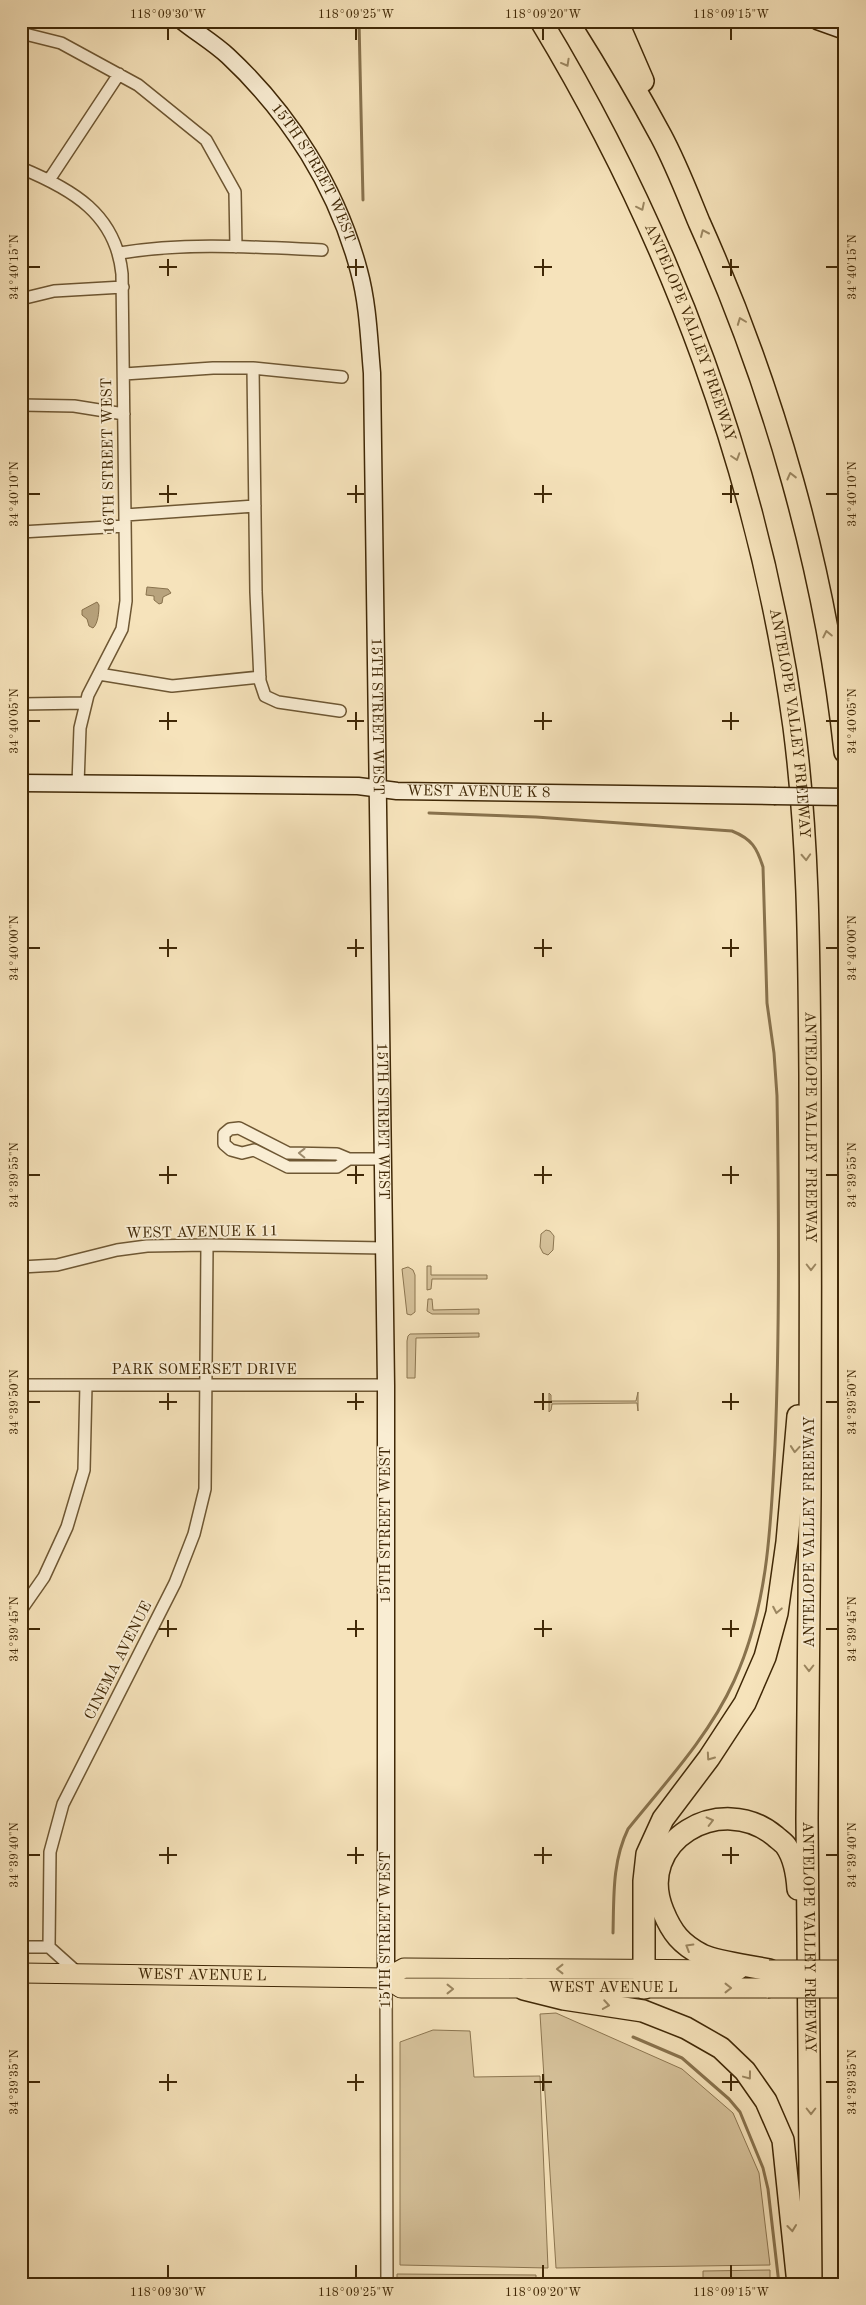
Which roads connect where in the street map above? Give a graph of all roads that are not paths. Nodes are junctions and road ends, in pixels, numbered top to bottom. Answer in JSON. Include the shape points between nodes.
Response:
{"nodes":[{"id":1,"x":182,"y":21,"type":"edge"},
{"id":2,"x":541,"y":21,"type":"edge"},
{"id":3,"x":594,"y":21,"type":"edge"},
{"id":4,"x":618,"y":21,"type":"edge"},
{"id":5,"x":817,"y":21,"type":"edge"},
{"id":6,"x":845,"y":31,"type":"edge"},
{"id":7,"x":21,"y":33,"type":"edge"},
{"id":8,"x":119,"y":74,"type":"junction"},
{"id":9,"x":662,"y":138,"type":"junction"},
{"id":10,"x":21,"y":168,"type":"edge"},
{"id":11,"x":49,"y":180,"type":"junction"},
{"id":12,"x":236,"y":247,"type":"junction"},
{"id":13,"x":322,"y":250,"type":"dead end"},
{"id":14,"x":120,"y":254,"type":"junction"},
{"id":15,"x":123,"y":287,"type":"junction"},
{"id":16,"x":21,"y":299,"type":"edge"},
{"id":17,"x":253,"y":368,"type":"junction"},
{"id":18,"x":124,"y":374,"type":"junction"},
{"id":19,"x":342,"y":377,"type":"dead end"},
{"id":20,"x":21,"y":405,"type":"edge"},
{"id":21,"x":124,"y":414,"type":"junction"},
{"id":22,"x":255,"y":506,"type":"junction"},
{"id":23,"x":125,"y":521,"type":"junction"},
{"id":24,"x":21,"y":532,"type":"edge"},
{"id":25,"x":99,"y":674,"type":"junction"},
{"id":26,"x":260,"y":677,"type":"junction"},
{"id":27,"x":86,"y":703,"type":"junction"},
{"id":28,"x":21,"y":704,"type":"edge"},
{"id":29,"x":340,"y":711,"type":"dead end"},
{"id":30,"x":845,"y":752,"type":"edge"},
{"id":31,"x":21,"y":783,"type":"edge"},
{"id":32,"x":78,"y":784,"type":"junction"},
{"id":33,"x":379,"y":788,"type":"junction"},
{"id":34,"x":845,"y":797,"type":"edge"},
{"id":35,"x":258,"y":1136,"type":"junction"},
{"id":36,"x":254,"y":1150,"type":"junction"},
{"id":37,"x":349,"y":1159,"type":"junction"},
{"id":38,"x":383,"y":1159,"type":"junction"},
{"id":39,"x":207,"y":1245,"type":"junction"},
{"id":40,"x":385,"y":1248,"type":"junction"},
{"id":41,"x":21,"y":1267,"type":"edge"},
{"id":42,"x":811,"y":1322,"type":"junction"},
{"id":43,"x":21,"y":1385,"type":"edge"},
{"id":44,"x":86,"y":1385,"type":"junction"},
{"id":45,"x":207,"y":1385,"type":"junction"},
{"id":46,"x":386,"y":1385,"type":"junction"},
{"id":47,"x":21,"y":1610,"type":"edge"},
{"id":48,"x":49,"y":1947,"type":"junction"},
{"id":49,"x":21,"y":1948,"type":"edge"},
{"id":50,"x":845,"y":1970,"type":"edge"},
{"id":51,"x":21,"y":1973,"type":"edge"},
{"id":52,"x":78,"y":1973,"type":"junction"},
{"id":53,"x":386,"y":1978,"type":"junction"},
{"id":54,"x":644,"y":1979,"type":"junction"},
{"id":55,"x":768,"y":1979,"type":"junction"},
{"id":56,"x":845,"y":1988,"type":"edge"},
{"id":57,"x":524,"y":1989,"type":"junction"},
{"id":58,"x":812,"y":2075,"type":"junction"},
{"id":59,"x":387,"y":2284,"type":"edge"},
{"id":60,"x":798,"y":2284,"type":"edge"},
{"id":61,"x":811,"y":2284,"type":"edge"}],
"edges":[{"from":1,"to":33,"type":"street","name":"15TH STREET WEST","via":[[227,55],[275,105],[318,168],[341,212],[360,272],[372,373]]},
{"from":2,"to":42,"type":"highway","name":"ANTELOPE VALLEY FREEWAY","one_way":true,"via":[[604,132],[678,290],[740,469],[762,554],[782,652],[804,822],[808,914]]},
{"from":3,"to":9,"type":"highway"},
{"from":4,"to":9,"type":"highway","via":[[657,112]]},
{"from":5,"to":6,"type":"street"},
{"from":7,"to":8,"type":"street","via":[[61,43]]},
{"from":8,"to":11,"type":"street"},
{"from":8,"to":12,"type":"street","via":[[138,85],[206,140],[235,192]]},
{"from":30,"to":9,"type":"highway","one_way":true,"via":[[829,645],[787,459],[724,277]]},
{"from":10,"to":11,"type":"street","name":"16TH STREET WEST"},
{"from":11,"to":14,"type":"street","name":"16TH STREET WEST","via":[[76,195],[105,223]]},
{"from":12,"to":13,"type":"street"},
{"from":12,"to":14,"type":"street","via":[[152,248]]},
{"from":14,"to":15,"type":"street","name":"16TH STREET WEST"},
{"from":15,"to":16,"type":"street","via":[[54,291]]},
{"from":15,"to":18,"type":"street","name":"16TH STREET WEST"},
{"from":17,"to":18,"type":"street"},
{"from":17,"to":19,"type":"street"},
{"from":17,"to":22,"type":"street"},
{"from":18,"to":21,"type":"street","name":"16TH STREET WEST"},
{"from":20,"to":21,"type":"street","via":[[74,406]]},
{"from":21,"to":23,"type":"street","name":"16TH STREET WEST"},
{"from":22,"to":23,"type":"street"},
{"from":22,"to":26,"type":"street"},
{"from":23,"to":24,"type":"street"},
{"from":23,"to":25,"type":"street","name":"16TH STREET WEST","via":[[126,601],[122,629]]},
{"from":25,"to":26,"type":"street","via":[[172,686]]},
{"from":25,"to":27,"type":"street","name":"16TH STREET WEST"},
{"from":26,"to":29,"type":"street","via":[[265,696],[278,702]]},
{"from":27,"to":28,"type":"street"},
{"from":27,"to":32,"type":"street","name":"16TH STREET WEST","via":[[80,728]]},
{"from":31,"to":32,"type":"street","name":"WEST AVENUE K 8"},
{"from":32,"to":33,"type":"street","name":"WEST AVENUE K 8"},
{"from":33,"to":34,"type":"street","name":"WEST AVENUE K 8","bridge":true,"via":[[397,791]]},
{"from":33,"to":38,"type":"street","name":"15TH STREET WEST"},
{"from":35,"to":36,"type":"street"},
{"from":35,"to":36,"type":"street","via":[[240,1128],[230,1129],[224,1139],[231,1150],[242,1153]]},
{"from":37,"to":35,"type":"street","one_way":true,"via":[[337,1154],[288,1153]]},
{"from":36,"to":37,"type":"street","via":[[288,1167],[337,1167]]},
{"from":37,"to":38,"type":"street"},
{"from":38,"to":40,"type":"street","name":"15TH STREET WEST"},
{"from":39,"to":40,"type":"street","name":"WEST AVENUE K 11"},
{"from":39,"to":41,"type":"street","name":"WEST AVENUE K 11","via":[[147,1246],[117,1250],[57,1266]]},
{"from":39,"to":45,"type":"street","name":"CINEMA AVENUE"},
{"from":40,"to":46,"type":"street","name":"15TH STREET WEST"},
{"from":42,"to":54,"type":"highway","one_way":true,"via":[[802,1365],[787,1542],[777,1613],[765,1657],[745,1703],[663,1819],[647,1854]]},
{"from":42,"to":58,"type":"highway","name":"ANTELOPE VALLEY FREEWAY","one_way":true,"via":[[808,1816]]},
{"from":43,"to":44,"type":"street","name":"PARK SOMERSET DRIVE"},
{"from":44,"to":45,"type":"street","name":"PARK SOMERSET DRIVE"},
{"from":44,"to":47,"type":"street","via":[[84,1470],[67,1527],[44,1577]]},
{"from":45,"to":46,"type":"street","name":"PARK SOMERSET DRIVE"},
{"from":45,"to":48,"type":"street","name":"CINEMA AVENUE","via":[[204,1489],[194,1534],[175,1583],[63,1804],[50,1852]]},
{"from":46,"to":53,"type":"street","name":"15TH STREET WEST"},
{"from":48,"to":49,"type":"street"},
{"from":48,"to":52,"type":"street"},
{"from":50,"to":55,"type":"main road","name":"WEST AVENUE L","bridge":true},
{"from":51,"to":52,"type":"main road","name":"WEST AVENUE L"},
{"from":52,"to":53,"type":"main road","name":"WEST AVENUE L"},
{"from":54,"to":53,"type":"main road","name":"WEST AVENUE L","one_way":true,"via":[[404,1968]]},
{"from":53,"to":57,"type":"main road","name":"WEST AVENUE L","one_way":true,"via":[[401,1988]]},
{"from":53,"to":59,"type":"street","name":"15TH STREET WEST"},
{"from":54,"to":55,"type":"main road","name":"WEST AVENUE L"},
{"from":54,"to":57,"type":"main road","name":"WEST AVENUE L"},
{"from":55,"to":56,"type":"main road","name":"WEST AVENUE L","bridge":true},
{"from":55,"to":58,"type":"highway","one_way":true,"via":[[704,1956],[679,1941],[659,1902],[659,1865],[666,1851],[679,1835],[708,1820],[749,1820],[768,1830],[786,1846],[796,1868],[804,2032]]},
{"from":57,"to":60,"type":"highway","one_way":true,"via":[[652,2015],[686,2028],[721,2048],[745,2071],[766,2101],[783,2140]]},
{"from":58,"to":61,"type":"highway","name":"ANTELOPE VALLEY FREEWAY","one_way":true}]}
